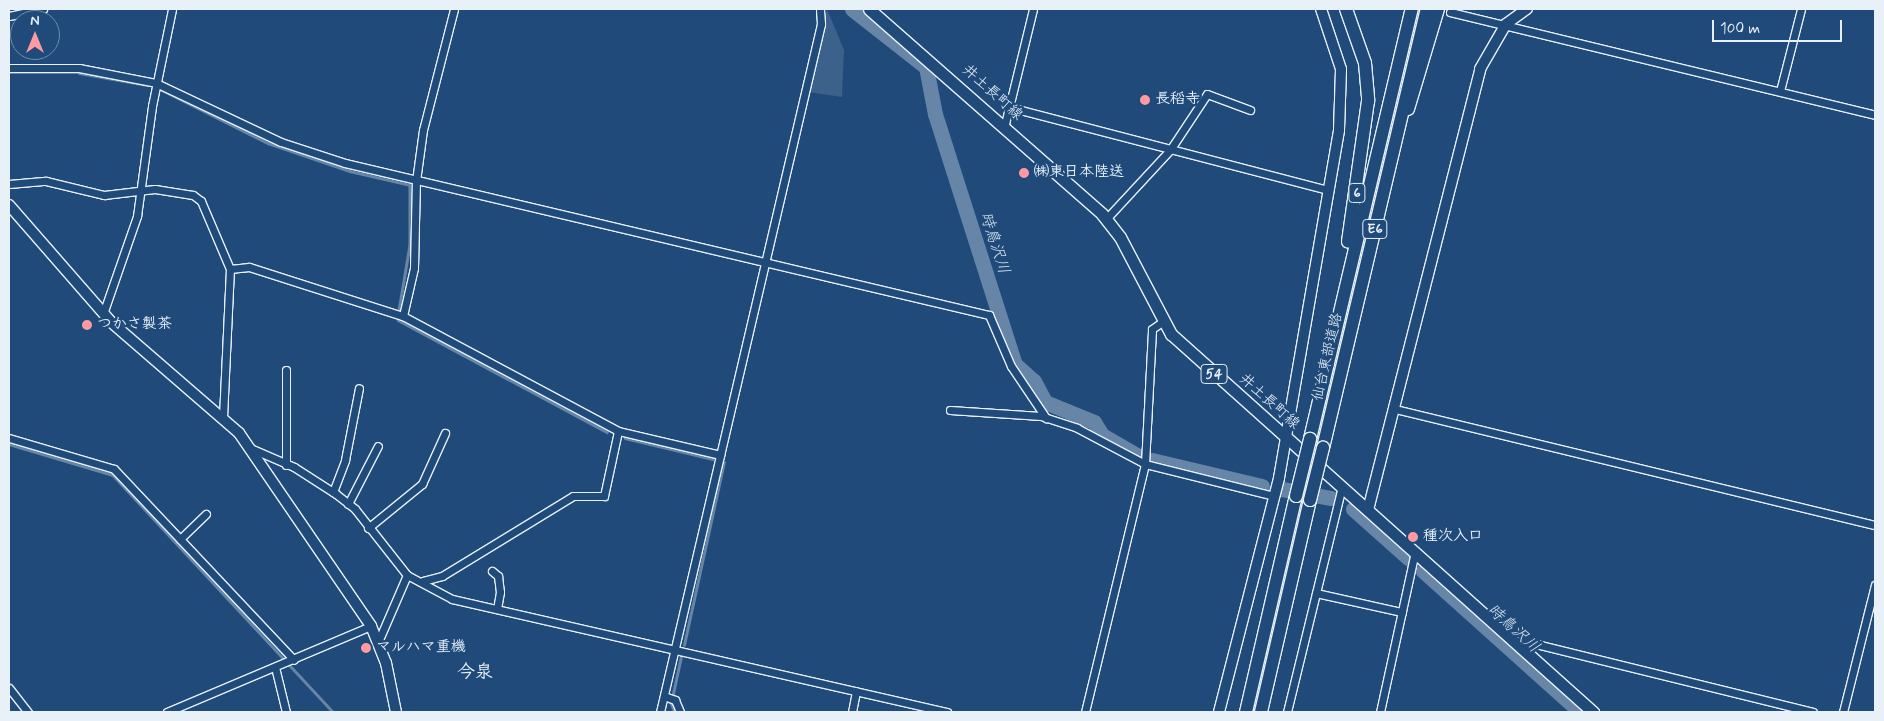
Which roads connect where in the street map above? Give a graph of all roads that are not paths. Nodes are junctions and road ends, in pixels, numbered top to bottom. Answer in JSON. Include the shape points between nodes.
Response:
{"nodes":[{"id":1,"x":43,"y":9,"type":"edge"},
{"id":2,"x":172,"y":9,"type":"edge"},
{"id":3,"x":454,"y":9,"type":"edge"},
{"id":4,"x":820,"y":9,"type":"edge"},
{"id":5,"x":869,"y":9,"type":"edge"},
{"id":6,"x":1033,"y":9,"type":"edge"},
{"id":7,"x":1321,"y":9,"type":"edge"},
{"id":8,"x":1346,"y":9,"type":"edge"},
{"id":9,"x":1412,"y":9,"type":"edge"},
{"id":10,"x":1428,"y":9,"type":"edge"},
{"id":11,"x":1527,"y":9,"type":"edge"},
{"id":12,"x":1801,"y":9,"type":"edge"},
{"id":13,"x":1444,"y":10,"type":"edge"},
{"id":14,"x":9,"y":16,"type":"edge"},
{"id":15,"x":1506,"y":24,"type":"junction"},
{"id":16,"x":9,"y":68,"type":"edge"},
{"id":17,"x":156,"y":83,"type":"junction"},
{"id":18,"x":1780,"y":91,"type":"junction"},
{"id":19,"x":1009,"y":107,"type":"junction"},
{"id":20,"x":1250,"y":110,"type":"dead end"},
{"id":21,"x":1875,"y":115,"type":"edge"},
{"id":22,"x":1005,"y":124,"type":"junction"},
{"id":23,"x":1398,"y":127,"type":"junction"},
{"id":24,"x":1170,"y":150,"type":"junction"},
{"id":25,"x":416,"y":181,"type":"junction"},
{"id":26,"x":9,"y":184,"type":"edge"},
{"id":27,"x":1328,"y":190,"type":"junction"},
{"id":28,"x":142,"y":192,"type":"junction"},
{"id":29,"x":9,"y":205,"type":"edge"},
{"id":30,"x":1106,"y":219,"type":"junction"},
{"id":31,"x":766,"y":261,"type":"junction"},
{"id":32,"x":230,"y":268,"type":"junction"},
{"id":33,"x":104,"y":311,"type":"junction"},
{"id":34,"x":403,"y":316,"type":"junction"},
{"id":35,"x":1162,"y":322,"type":"junction"},
{"id":36,"x":286,"y":370,"type":"dead end"},
{"id":37,"x":1324,"y":380,"type":"junction"},
{"id":38,"x":359,"y":388,"type":"dead end"},
{"id":39,"x":1395,"y":409,"type":"junction"},
{"id":40,"x":950,"y":410,"type":"dead end"},
{"id":41,"x":224,"y":417,"type":"junction"},
{"id":42,"x":1046,"y":418,"type":"junction"},
{"id":43,"x":618,"y":431,"type":"junction"},
{"id":44,"x":445,"y":433,"type":"dead end"},
{"id":45,"x":1285,"y":437,"type":"junction"},
{"id":46,"x":9,"y":438,"type":"edge"},
{"id":47,"x":378,"y":446,"type":"dead end"},
{"id":48,"x":250,"y":448,"type":"junction"},
{"id":49,"x":720,"y":455,"type":"junction"},
{"id":50,"x":1144,"y":464,"type":"junction"},
{"id":51,"x":286,"y":465,"type":"junction"},
{"id":52,"x":1342,"y":488,"type":"junction"},
{"id":53,"x":333,"y":492,"type":"junction"},
{"id":54,"x":1274,"y":496,"type":"junction"},
{"id":55,"x":348,"y":504,"type":"junction"},
{"id":56,"x":1368,"y":510,"type":"junction"},
{"id":57,"x":206,"y":514,"type":"dead end"},
{"id":58,"x":1875,"y":525,"type":"edge"},
{"id":59,"x":368,"y":528,"type":"junction"},
{"id":60,"x":180,"y":539,"type":"junction"},
{"id":61,"x":1415,"y":552,"type":"junction"},
{"id":62,"x":492,"y":571,"type":"dead end"},
{"id":63,"x":408,"y":575,"type":"junction"},
{"id":64,"x":423,"y":581,"type":"junction"},
{"id":65,"x":1875,"y":585,"type":"edge"},
{"id":66,"x":1316,"y":593,"type":"junction"},
{"id":67,"x":497,"y":608,"type":"junction"},
{"id":68,"x":1402,"y":612,"type":"junction"},
{"id":69,"x":371,"y":626,"type":"junction"},
{"id":70,"x":378,"y":642,"type":"junction"},
{"id":71,"x":676,"y":649,"type":"junction"},
{"id":72,"x":1525,"y":651,"type":"junction"},
{"id":73,"x":292,"y":660,"type":"junction"},
{"id":74,"x":279,"y":666,"type":"junction"},
{"id":75,"x":9,"y":688,"type":"edge"},
{"id":76,"x":856,"y":691,"type":"junction"},
{"id":77,"x":664,"y":696,"type":"junction"},
{"id":78,"x":28,"y":712,"type":"edge"},
{"id":79,"x":167,"y":712,"type":"edge"},
{"id":80,"x":286,"y":712,"type":"edge"},
{"id":81,"x":396,"y":712,"type":"edge"},
{"id":82,"x":660,"y":712,"type":"edge"},
{"id":83,"x":680,"y":712,"type":"edge"},
{"id":84,"x":852,"y":712,"type":"edge"},
{"id":85,"x":947,"y":712,"type":"edge"},
{"id":86,"x":1085,"y":712,"type":"edge"},
{"id":87,"x":1219,"y":712,"type":"edge"},
{"id":88,"x":1246,"y":712,"type":"edge"},
{"id":89,"x":1261,"y":712,"type":"edge"},
{"id":90,"x":1287,"y":712,"type":"edge"},
{"id":91,"x":1380,"y":712,"type":"edge"},
{"id":92,"x":1593,"y":712,"type":"edge"},
{"id":93,"x":1813,"y":712,"type":"edge"},
{"id":94,"x":1843,"y":712,"type":"edge"}],
"edges":[{"from":1,"to":14,"type":"street"},
{"from":2,"to":17,"type":"street"},
{"from":3,"to":25,"type":"street","via":[[423,130]]},
{"from":4,"to":31,"type":"street","via":[[821,24]]},
{"from":5,"to":22,"type":"main road","name":"井土長町線","number":"54"},
{"from":6,"to":19,"type":"street"},
{"from":7,"to":27,"type":"street","via":[[1336,42],[1342,98]]},
{"from":8,"to":37,"type":"highway","number":"6","via":[[1364,56],[1368,101]]},
{"from":9,"to":37,"type":"highway","name":"仙台東部道路","number":"E6"},
{"from":10,"to":23,"type":"highway","name":"仙台東部道路","number":"E6"},
{"from":11,"to":15,"type":"street"},
{"from":12,"to":18,"type":"street"},
{"from":13,"to":15,"type":"street"},
{"from":13,"to":23,"type":"highway","via":[[1416,93]]},
{"from":15,"to":18,"type":"street"},
{"from":15,"to":39,"type":"street","via":[[1480,69]]},
{"from":16,"to":17,"type":"street","via":[[79,68]]},
{"from":17,"to":25,"type":"street","via":[[281,142]]},
{"from":17,"to":28,"type":"street"},
{"from":18,"to":21,"type":"street"},
{"from":19,"to":22,"type":"street"},
{"from":19,"to":24,"type":"street"},
{"from":20,"to":24,"type":"street","via":[[1206,94]]},
{"from":22,"to":30,"type":"main road","name":"井土長町線","number":"54"},
{"from":23,"to":89,"type":"highway","name":"仙台東部道路","number":"E6","bridge":true},
{"from":24,"to":27,"type":"street"},
{"from":24,"to":30,"type":"street"},
{"from":25,"to":31,"type":"street"},
{"from":25,"to":34,"type":"street","via":[[414,268]]},
{"from":26,"to":28,"type":"street","via":[[46,182],[104,195]]},
{"from":27,"to":45,"type":"street"},
{"from":28,"to":32,"type":"street","via":[[183,193],[201,201]]},
{"from":28,"to":33,"type":"street","via":[[130,241]]},
{"from":29,"to":33,"type":"street"},
{"from":30,"to":35,"type":"main road","name":"井土長町線","number":"54","via":[[1120,237]]},
{"from":31,"to":42,"type":"street","via":[[989,315],[1011,366]]},
{"from":31,"to":49,"type":"street"},
{"from":32,"to":34,"type":"street","via":[[249,267],[294,279]]},
{"from":32,"to":41,"type":"street"},
{"from":33,"to":41,"type":"street","via":[[136,345]]},
{"from":34,"to":43,"type":"street"},
{"from":35,"to":45,"type":"main road","name":"井土長町線","number":"54"},
{"from":35,"to":50,"type":"street","via":[[1152,330]]},
{"from":36,"to":51,"type":"street"},
{"from":37,"to":88,"type":"highway","name":"仙台東部道路","number":"E6","bridge":true},
{"from":38,"to":53,"type":"street","via":[[345,460]]},
{"from":39,"to":56,"type":"street"},
{"from":39,"to":58,"type":"street"},
{"from":40,"to":42,"type":"street","via":[[996,410]]},
{"from":41,"to":48,"type":"street"},
{"from":42,"to":50,"type":"street","via":[[1077,428]]},
{"from":43,"to":49,"type":"street"},
{"from":43,"to":64,"type":"street","via":[[604,496],[573,496],[442,576]]},
{"from":44,"to":59,"type":"street","via":[[422,484]]},
{"from":45,"to":52,"type":"main road","name":"井土長町線","number":"54"},
{"from":45,"to":54,"type":"street"},
{"from":46,"to":60,"type":"street","via":[[114,469]]},
{"from":47,"to":55,"type":"street"},
{"from":48,"to":51,"type":"street"},
{"from":48,"to":69,"type":"street"},
{"from":49,"to":71,"type":"street"},
{"from":50,"to":54,"type":"street"},
{"from":50,"to":86,"type":"street"},
{"from":51,"to":53,"type":"street"},
{"from":52,"to":56,"type":"main road","name":"井土長町線","number":"54"},
{"from":52,"to":66,"type":"street"},
{"from":53,"to":55,"type":"street"},
{"from":54,"to":87,"type":"street"},
{"from":55,"to":59,"type":"street"},
{"from":56,"to":61,"type":"main road","name":"井土長町線","number":"54"},
{"from":57,"to":60,"type":"street"},
{"from":59,"to":63,"type":"street"},
{"from":60,"to":73,"type":"street"},
{"from":61,"to":68,"type":"street"},
{"from":61,"to":72,"type":"main road","name":"井土長町線","number":"54"},
{"from":62,"to":67,"type":"street","via":[[498,576]]},
{"from":63,"to":64,"type":"street"},
{"from":63,"to":70,"type":"street"},
{"from":64,"to":67,"type":"street","via":[[452,599]]},
{"from":65,"to":94,"type":"street"},
{"from":66,"to":68,"type":"street"},
{"from":66,"to":90,"type":"street"},
{"from":67,"to":71,"type":"street"},
{"from":68,"to":91,"type":"street"},
{"from":69,"to":70,"type":"street"},
{"from":69,"to":73,"type":"street"},
{"from":70,"to":81,"type":"street"},
{"from":71,"to":76,"type":"street"},
{"from":71,"to":77,"type":"street"},
{"from":72,"to":92,"type":"main road","name":"井土長町線","number":"54"},
{"from":72,"to":93,"type":"street","via":[[1536,644]]},
{"from":73,"to":74,"type":"street"},
{"from":74,"to":79,"type":"street"},
{"from":74,"to":80,"type":"street"},
{"from":75,"to":78,"type":"street"},
{"from":76,"to":84,"type":"street"},
{"from":76,"to":85,"type":"street"},
{"from":77,"to":82,"type":"street"},
{"from":77,"to":83,"type":"street","via":[[675,700]]}]}
